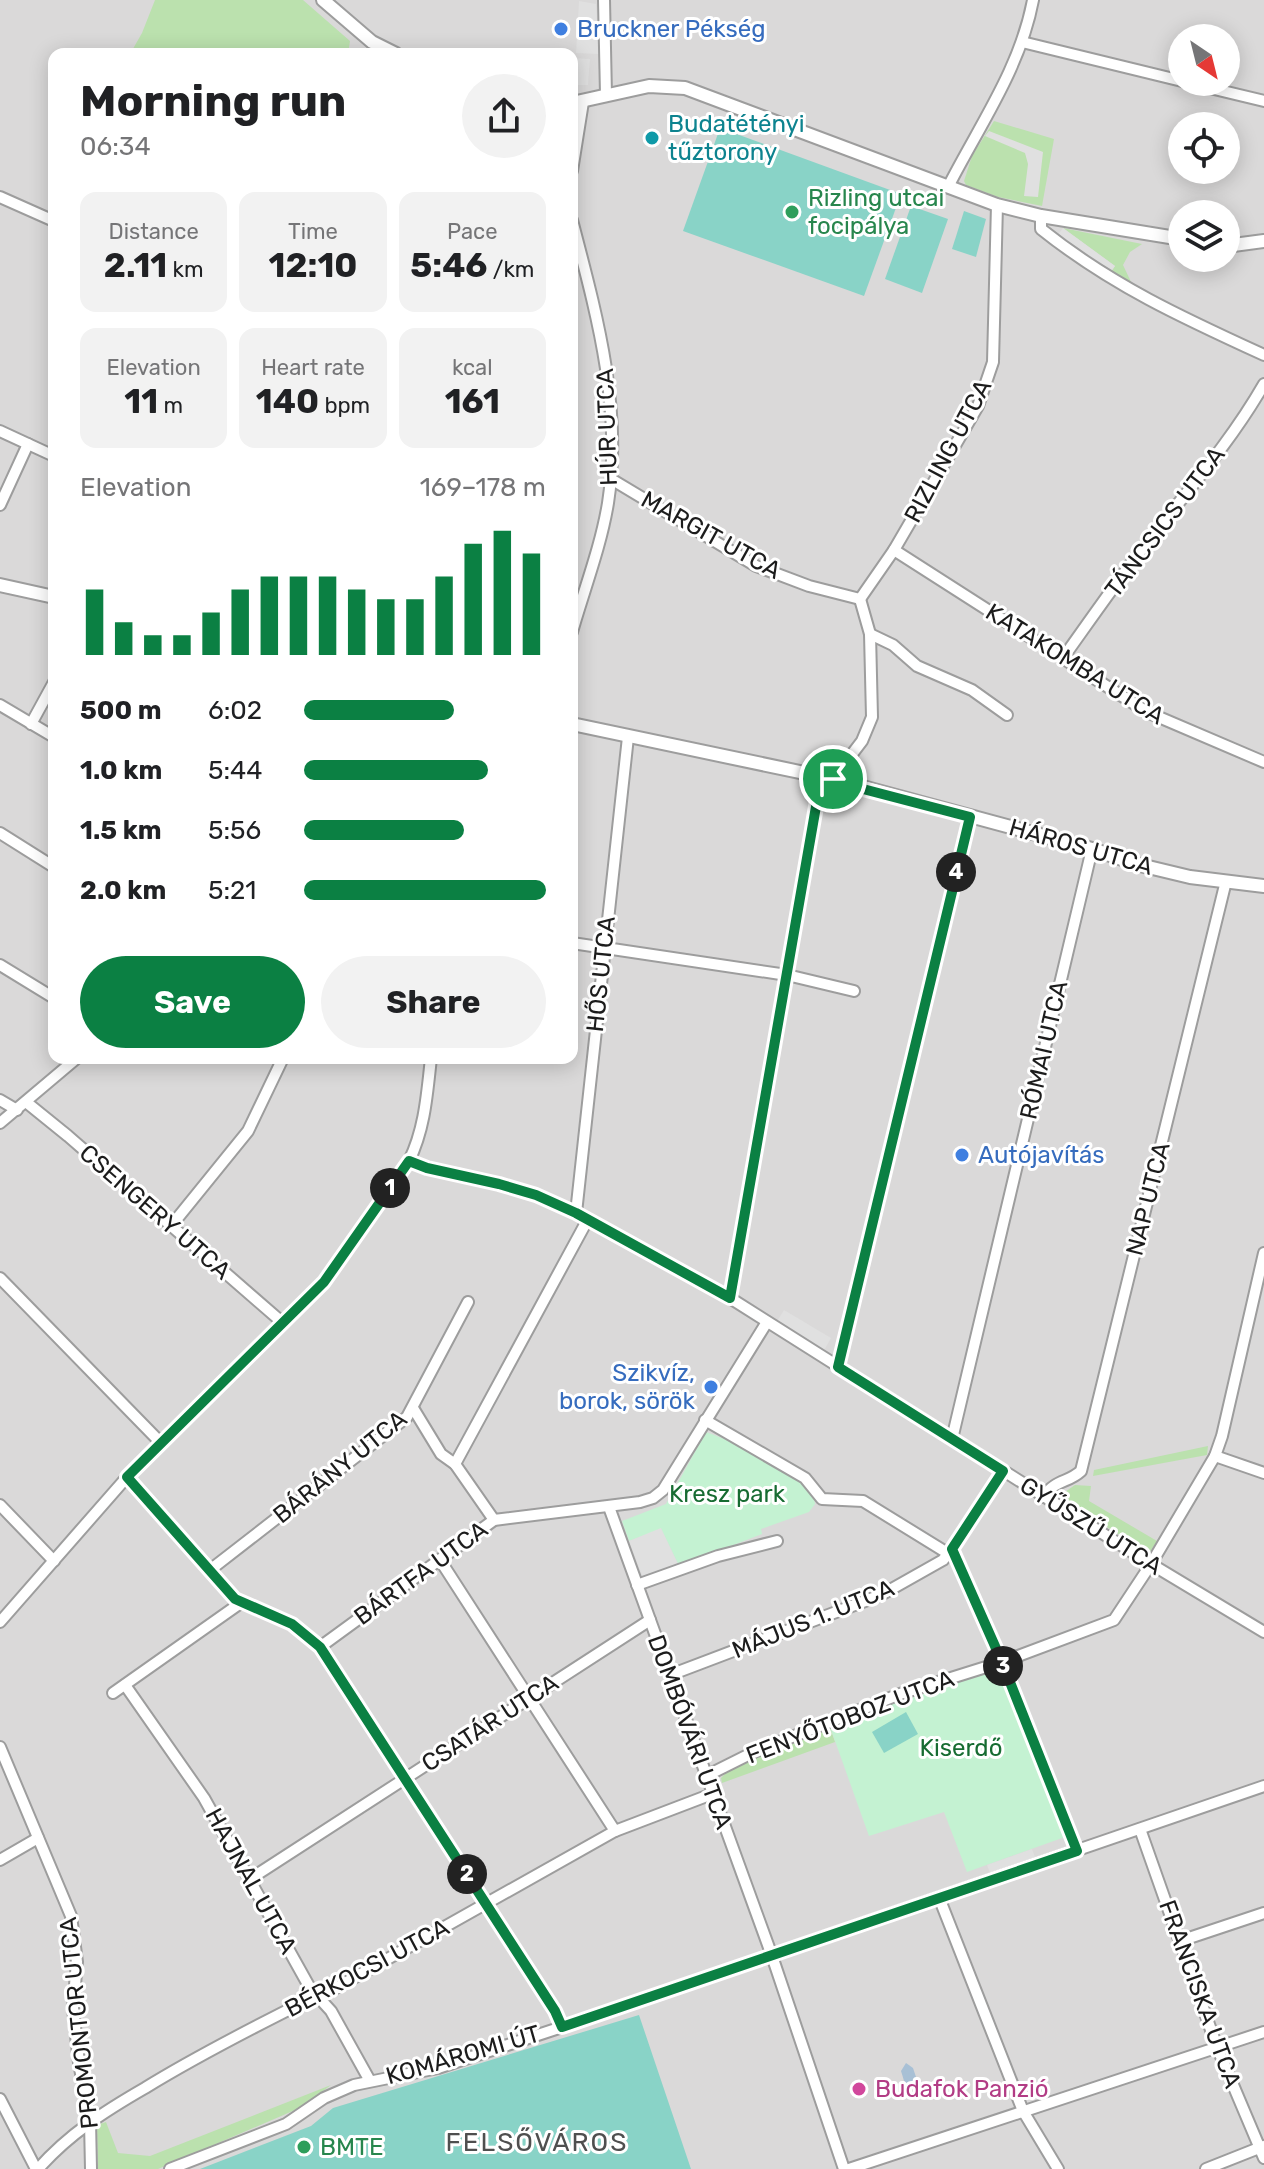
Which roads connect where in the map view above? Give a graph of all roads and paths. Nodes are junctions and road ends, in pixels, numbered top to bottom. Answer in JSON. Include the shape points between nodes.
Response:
{"nodes":[{"id":1,"x":323,"y":0,"type":"edge"},
{"id":2,"x":604,"y":0,"type":"edge"},
{"id":3,"x":1033,"y":0,"type":"edge"},
{"id":4,"x":1022,"y":42,"type":"junction"},
{"id":5,"x":369,"y":47,"type":"edge"},
{"id":6,"x":1168,"y":78,"type":"edge"},
{"id":7,"x":606,"y":95,"type":"junction"},
{"id":8,"x":1240,"y":95,"type":"edge"},
{"id":9,"x":1264,"y":101,"type":"edge"},
{"id":10,"x":578,"y":102,"type":"edge"},
{"id":11,"x":948,"y":187,"type":"junction"},
{"id":12,"x":0,"y":197,"type":"edge"},
{"id":13,"x":997,"y":205,"type":"junction"},
{"id":14,"x":1041,"y":216,"type":"junction"},
{"id":15,"x":48,"y":218,"type":"edge"},
{"id":16,"x":1168,"y":237,"type":"edge"},
{"id":17,"x":1264,"y":241,"type":"edge"},
{"id":18,"x":1240,"y":244,"type":"edge"},
{"id":19,"x":578,"y":260,"type":"edge"},
{"id":20,"x":1264,"y":355,"type":"edge"},
{"id":21,"x":1264,"y":384,"type":"edge"},
{"id":22,"x":0,"y":431,"type":"edge"},
{"id":23,"x":28,"y":444,"type":"junction"},
{"id":24,"x":48,"y":453,"type":"edge"},
{"id":25,"x":611,"y":479,"type":"junction"},
{"id":26,"x":0,"y":505,"type":"edge"},
{"id":27,"x":894,"y":550,"type":"junction"},
{"id":28,"x":0,"y":585,"type":"edge"},
{"id":29,"x":48,"y":596,"type":"edge"},
{"id":30,"x":860,"y":599,"type":"junction"},
{"id":31,"x":578,"y":612,"type":"edge"},
{"id":32,"x":870,"y":634,"type":"junction"},
{"id":33,"x":1063,"y":658,"type":"junction"},
{"id":34,"x":48,"y":693,"type":"edge"},
{"id":35,"x":0,"y":705,"type":"edge"},
{"id":36,"x":1007,"y":715,"type":"dead end"},
{"id":37,"x":31,"y":724,"type":"junction"},
{"id":38,"x":578,"y":725,"type":"edge"},
{"id":39,"x":48,"y":734,"type":"edge"},
{"id":40,"x":628,"y":737,"type":"junction"},
{"id":41,"x":1264,"y":762,"type":"edge"},
{"id":42,"x":827,"y":779,"type":"junction"},
{"id":43,"x":970,"y":817,"type":"junction"},
{"id":44,"x":0,"y":833,"type":"edge"},
{"id":45,"x":1092,"y":849,"type":"junction"},
{"id":46,"x":48,"y":863,"type":"edge"},
{"id":47,"x":1226,"y":881,"type":"junction"},
{"id":48,"x":1264,"y":886,"type":"edge"},
{"id":49,"x":578,"y":944,"type":"edge"},
{"id":50,"x":604,"y":947,"type":"junction"},
{"id":51,"x":0,"y":965,"type":"edge"},
{"id":52,"x":787,"y":975,"type":"junction"},
{"id":53,"x":854,"y":991,"type":"dead end"},
{"id":54,"x":48,"y":994,"type":"edge"},
{"id":55,"x":70,"y":1064,"type":"edge"},
{"id":56,"x":280,"y":1064,"type":"edge"},
{"id":57,"x":430,"y":1064,"type":"edge"},
{"id":58,"x":0,"y":1100,"type":"edge"},
{"id":59,"x":22,"y":1106,"type":"junction"},
{"id":60,"x":0,"y":1123,"type":"edge"},
{"id":61,"x":409,"y":1161,"type":"junction"},
{"id":62,"x":576,"y":1213,"type":"junction"},
{"id":63,"x":588,"y":1219,"type":"junction"},
{"id":64,"x":171,"y":1226,"type":"junction"},
{"id":65,"x":1264,"y":1253,"type":"edge"},
{"id":66,"x":0,"y":1278,"type":"edge"},
{"id":67,"x":730,"y":1298,"type":"junction"},
{"id":68,"x":468,"y":1302,"type":"dead end"},
{"id":69,"x":767,"y":1322,"type":"junction"},
{"id":70,"x":283,"y":1323,"type":"junction"},
{"id":71,"x":838,"y":1367,"type":"junction"},
{"id":72,"x":413,"y":1408,"type":"junction"},
{"id":73,"x":705,"y":1420,"type":"junction"},
{"id":74,"x":952,"y":1439,"type":"junction"},
{"id":75,"x":161,"y":1443,"type":"junction"},
{"id":76,"x":1215,"y":1456,"type":"junction"},
{"id":77,"x":455,"y":1464,"type":"junction"},
{"id":78,"x":1003,"y":1471,"type":"junction"},
{"id":79,"x":1264,"y":1473,"type":"edge"},
{"id":80,"x":127,"y":1477,"type":"junction"},
{"id":81,"x":1043,"y":1497,"type":"junction"},
{"id":82,"x":0,"y":1505,"type":"edge"},
{"id":83,"x":609,"y":1507,"type":"junction"},
{"id":84,"x":494,"y":1520,"type":"junction"},
{"id":85,"x":777,"y":1541,"type":"dead end"},
{"id":86,"x":951,"y":1552,"type":"junction"},
{"id":87,"x":440,"y":1560,"type":"junction"},
{"id":88,"x":54,"y":1561,"type":"junction"},
{"id":89,"x":1151,"y":1564,"type":"junction"},
{"id":90,"x":210,"y":1570,"type":"junction"},
{"id":91,"x":637,"y":1585,"type":"junction"},
{"id":92,"x":242,"y":1602,"type":"junction"},
{"id":93,"x":650,"y":1620,"type":"junction"},
{"id":94,"x":0,"y":1622,"type":"edge"},
{"id":95,"x":1264,"y":1632,"type":"edge"},
{"id":96,"x":320,"y":1647,"type":"junction"},
{"id":97,"x":1002,"y":1662,"type":"junction"},
{"id":98,"x":670,"y":1675,"type":"junction"},
{"id":99,"x":125,"y":1685,"type":"junction"},
{"id":100,"x":113,"y":1693,"type":"dead end"},
{"id":101,"x":529,"y":1698,"type":"junction"},
{"id":102,"x":0,"y":1747,"type":"edge"},
{"id":103,"x":706,"y":1776,"type":"junction"},
{"id":104,"x":406,"y":1778,"type":"junction"},
{"id":105,"x":1264,"y":1786,"type":"edge"},
{"id":106,"x":712,"y":1794,"type":"junction"},
{"id":107,"x":1140,"y":1829,"type":"junction"},
{"id":108,"x":615,"y":1831,"type":"junction"},
{"id":109,"x":38,"y":1838,"type":"junction"},
{"id":110,"x":1077,"y":1851,"type":"junction"},
{"id":111,"x":0,"y":1860,"type":"edge"},
{"id":112,"x":250,"y":1879,"type":"junction"},
{"id":113,"x":940,"y":1900,"type":"junction"},
{"id":114,"x":486,"y":1904,"type":"junction"},
{"id":115,"x":1264,"y":1913,"type":"edge"},
{"id":116,"x":1180,"y":1941,"type":"junction"},
{"id":117,"x":772,"y":1956,"type":"junction"},
{"id":118,"x":318,"y":1997,"type":"junction"},
{"id":119,"x":562,"y":2027,"type":"junction"},
{"id":120,"x":1264,"y":2032,"type":"edge"},
{"id":121,"x":1217,"y":2047,"type":"junction"},
{"id":122,"x":370,"y":2081,"type":"junction"},
{"id":123,"x":0,"y":2099,"type":"edge"},
{"id":124,"x":1023,"y":2111,"type":"junction"},
{"id":125,"x":90,"y":2121,"type":"junction"},
{"id":126,"x":1263,"y":2151,"type":"edge"},
{"id":127,"x":37,"y":2169,"type":"edge"},
{"id":128,"x":91,"y":2169,"type":"edge"},
{"id":129,"x":170,"y":2169,"type":"edge"},
{"id":130,"x":847,"y":2169,"type":"edge"},
{"id":131,"x":1058,"y":2169,"type":"edge"},
{"id":132,"x":1206,"y":2169,"type":"edge"}],
"edges":[{"from":1,"to":5,"type":"street"},
{"from":2,"to":7,"type":"street"},
{"from":3,"to":4,"type":"street"},
{"from":4,"to":6,"type":"street"},
{"from":4,"to":11,"type":"street"},
{"from":7,"to":10,"type":"street"},
{"from":7,"to":11,"type":"street","via":[[649,86],[685,88]]},
{"from":8,"to":9,"type":"street"},
{"from":11,"to":13,"type":"street"},
{"from":12,"to":15,"type":"street"},
{"from":13,"to":14,"type":"street"},
{"from":13,"to":27,"type":"street","name":"RIZLING UTCA","via":[[995,334],[987,384]]},
{"from":14,"to":16,"type":"street"},
{"from":14,"to":20,"type":"street","via":[[1041,229],[1114,281]]},
{"from":17,"to":18,"type":"street"},
{"from":19,"to":25,"type":"street","name":"HÚR UTCA","via":[[610,383]]},
{"from":21,"to":33,"type":"street","name":"TÁNCSICS UTCA"},
{"from":22,"to":23,"type":"street"},
{"from":23,"to":24,"type":"street"},
{"from":23,"to":26,"type":"street"},
{"from":25,"to":30,"type":"street","name":"MARGIT UTCA","via":[[756,566]]},
{"from":25,"to":31,"type":"street","name":"HÚR UTCA","via":[[603,528]]},
{"from":27,"to":30,"type":"street"},
{"from":27,"to":33,"type":"street","name":"KATAKOMBA UTCA"},
{"from":28,"to":29,"type":"street"},
{"from":30,"to":32,"type":"street"},
{"from":32,"to":36,"type":"street"},
{"from":32,"to":42,"type":"street","via":[[872,717],[862,741]]},
{"from":33,"to":41,"type":"street","name":"KATAKOMBA UTCA","via":[[1147,712]]},
{"from":34,"to":37,"type":"street"},
{"from":35,"to":37,"type":"street"},
{"from":37,"to":39,"type":"street"},
{"from":38,"to":40,"type":"street","name":"HÁROS UTCA"},
{"from":40,"to":42,"type":"street","name":"HÁROS UTCA"},
{"from":40,"to":50,"type":"street","name":"HŐS UTCA"},
{"from":42,"to":43,"type":"street","name":"HÁROS UTCA"},
{"from":42,"to":52,"type":"street"},
{"from":43,"to":45,"type":"street","name":"HÁROS UTCA"},
{"from":43,"to":71,"type":"street"},
{"from":44,"to":46,"type":"street"},
{"from":45,"to":47,"type":"street","name":"HÁROS UTCA","via":[[1190,877]]},
{"from":45,"to":74,"type":"street","name":"RÓMAI UTCA"},
{"from":47,"to":48,"type":"street","name":"HÁROS UTCA"},
{"from":47,"to":81,"type":"street","name":"NAP UTCA","via":[[1081,1471],[1050,1486]]},
{"from":49,"to":50,"type":"street"},
{"from":50,"to":52,"type":"street"},
{"from":50,"to":62,"type":"street","name":"HŐS UTCA"},
{"from":51,"to":54,"type":"street"},
{"from":52,"to":53,"type":"street"},
{"from":52,"to":67,"type":"street"},
{"from":55,"to":59,"type":"street"},
{"from":56,"to":64,"type":"street","via":[[248,1131]]},
{"from":57,"to":61,"type":"street","via":[[422,1127]]},
{"from":58,"to":59,"type":"street","name":"CSENGERY UTCA"},
{"from":59,"to":60,"type":"street"},
{"from":59,"to":64,"type":"street","name":"CSENGERY UTCA","via":[[68,1136]]},
{"from":61,"to":62,"type":"street","name":"GYŰSZŰ UTCA","via":[[512,1188]]},
{"from":61,"to":70,"type":"street","via":[[324,1282]]},
{"from":62,"to":63,"type":"street","name":"GYŰSZŰ UTCA"},
{"from":63,"to":67,"type":"street","name":"GYŰSZŰ UTCA"},
{"from":63,"to":77,"type":"street"},
{"from":64,"to":70,"type":"street","name":"CSENGERY UTCA"},
{"from":65,"to":76,"type":"street","name":"FENYŐTOBOZ UTCA"},
{"from":66,"to":75,"type":"street"},
{"from":67,"to":69,"type":"street","name":"GYŰSZŰ UTCA"},
{"from":68,"to":72,"type":"street","name":"BÁRÁNY UTCA"},
{"from":69,"to":71,"type":"street","name":"GYŰSZŰ UTCA"},
{"from":69,"to":73,"type":"street","name":"BÁRTFA UTCA"},
{"from":70,"to":75,"type":"street"},
{"from":71,"to":74,"type":"street","name":"GYŰSZŰ UTCA"},
{"from":72,"to":77,"type":"street","via":[[441,1454]]},
{"from":72,"to":90,"type":"street","name":"BÁRÁNY UTCA"},
{"from":73,"to":83,"type":"street","name":"BÁRTFA UTCA","via":[[663,1490],[653,1498]]},
{"from":73,"to":86,"type":"street","via":[[805,1478],[822,1499],[863,1501]]},
{"from":74,"to":78,"type":"street","name":"GYŰSZŰ UTCA"},
{"from":75,"to":80,"type":"street"},
{"from":76,"to":79,"type":"street"},
{"from":76,"to":89,"type":"street","name":"FENYŐTOBOZ UTCA"},
{"from":77,"to":84,"type":"street"},
{"from":78,"to":81,"type":"street","name":"GYŰSZŰ UTCA"},
{"from":78,"to":86,"type":"street","name":"MÁJUS 1. UTCA"},
{"from":80,"to":88,"type":"street"},
{"from":80,"to":90,"type":"street"},
{"from":81,"to":89,"type":"street","name":"GYŰSZŰ UTCA"},
{"from":82,"to":88,"type":"street"},
{"from":83,"to":84,"type":"street","name":"BÁRTFA UTCA"},
{"from":83,"to":91,"type":"street","name":"DOMBÓVÁRI UTCA"},
{"from":84,"to":87,"type":"street","name":"BÁRTFA UTCA"},
{"from":85,"to":91,"type":"street"},
{"from":86,"to":97,"type":"street"},
{"from":86,"to":98,"type":"street","name":"MÁJUS 1. UTCA","via":[[881,1595]]},
{"from":87,"to":96,"type":"street","name":"BÁRTFA UTCA"},
{"from":87,"to":101,"type":"street"},
{"from":88,"to":94,"type":"street"},
{"from":89,"to":95,"type":"street","name":"GYŰSZŰ UTCA"},
{"from":89,"to":97,"type":"street","name":"FENYŐTOBOZ UTCA","via":[[1114,1620]]},
{"from":90,"to":92,"type":"street"},
{"from":91,"to":93,"type":"street","name":"DOMBÓVÁRI UTCA"},
{"from":92,"to":96,"type":"street","via":[[292,1624]]},
{"from":92,"to":99,"type":"street"},
{"from":93,"to":98,"type":"street","name":"DOMBÓVÁRI UTCA"},
{"from":93,"to":101,"type":"street","name":"CSATÁR UTCA"},
{"from":96,"to":104,"type":"street"},
{"from":97,"to":103,"type":"street","name":"FENYŐTOBOZ UTCA","via":[[900,1694]]},
{"from":97,"to":110,"type":"street"},
{"from":98,"to":103,"type":"street","name":"DOMBÓVÁRI UTCA"},
{"from":99,"to":100,"type":"street"},
{"from":99,"to":112,"type":"street","name":"HAJNAL UTCA","via":[[204,1798]]},
{"from":101,"to":104,"type":"street","name":"CSATÁR UTCA"},
{"from":101,"to":108,"type":"street"},
{"from":102,"to":109,"type":"street","name":"PROMONTOR UTCA"},
{"from":103,"to":106,"type":"street","name":"DOMBÓVÁRI UTCA"},
{"from":104,"to":112,"type":"street","name":"CSATÁR UTCA"},
{"from":104,"to":114,"type":"street"},
{"from":105,"to":107,"type":"street","name":"KOMÁROMI ÚT"},
{"from":106,"to":108,"type":"street","name":"BÉRKOCSI UTCA"},
{"from":106,"to":117,"type":"street","name":"DOMBÓVÁRI UTCA"},
{"from":107,"to":110,"type":"street","name":"KOMÁROMI ÚT"},
{"from":107,"to":116,"type":"street","name":"FRANCISKA UTCA"},
{"from":108,"to":114,"type":"street","name":"BÉRKOCSI UTCA"},
{"from":109,"to":111,"type":"street"},
{"from":109,"to":125,"type":"street","name":"PROMONTOR UTCA","via":[[71,1916],[77,1962],[73,2008]]},
{"from":110,"to":113,"type":"street","name":"KOMÁROMI ÚT"},
{"from":112,"to":118,"type":"street","name":"HAJNAL UTCA"},
{"from":113,"to":117,"type":"street","name":"KOMÁROMI ÚT"},
{"from":113,"to":124,"type":"street"},
{"from":114,"to":118,"type":"street","name":"BÉRKOCSI UTCA"},
{"from":114,"to":119,"type":"street"},
{"from":115,"to":116,"type":"street"},
{"from":116,"to":121,"type":"street","name":"FRANCISKA UTCA"},
{"from":117,"to":119,"type":"street","name":"KOMÁROMI ÚT"},
{"from":117,"to":130,"type":"street","name":"DOMBÓVÁRI UTCA"},
{"from":118,"to":122,"type":"street","name":"HAJNAL UTCA"},
{"from":118,"to":125,"type":"street","name":"BÉRKOCSI UTCA","via":[[213,2048]]},
{"from":119,"to":122,"type":"street","name":"KOMÁROMI ÚT","via":[[438,2068]]},
{"from":120,"to":121,"type":"street"},
{"from":121,"to":124,"type":"street"},
{"from":121,"to":126,"type":"street","name":"FRANCISKA UTCA"},
{"from":122,"to":129,"type":"street","name":"KOMÁROMI ÚT","via":[[324,2098],[286,2124]]},
{"from":123,"to":127,"type":"street"},
{"from":124,"to":130,"type":"street"},
{"from":124,"to":131,"type":"street"},
{"from":125,"to":127,"type":"street","name":"BÉRKOCSI UTCA"},
{"from":125,"to":128,"type":"street","name":"PROMONTOR UTCA"},
{"from":126,"to":132,"type":"street"}]}
